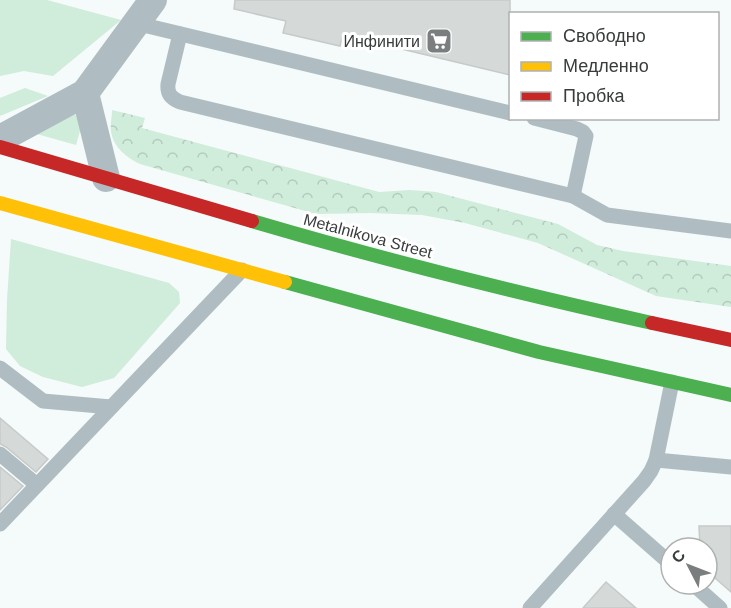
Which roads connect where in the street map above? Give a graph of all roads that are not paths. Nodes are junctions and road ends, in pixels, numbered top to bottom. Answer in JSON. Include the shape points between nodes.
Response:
{"nodes":[{"id":1,"x":153,"y":0,"type":"edge"},
{"id":2,"x":135,"y":23,"type":"junction"},
{"id":3,"x":180,"y":34,"type":"junction"},
{"id":4,"x":85,"y":93,"type":"junction"},
{"id":5,"x":509,"y":113,"type":"edge"},
{"id":6,"x":542,"y":120,"type":"edge"},
{"id":7,"x":0,"y":139,"type":"edge"},
{"id":8,"x":0,"y":147,"type":"edge"},
{"id":9,"x":106,"y":178,"type":"junction"},
{"id":10,"x":573,"y":196,"type":"junction"},
{"id":11,"x":0,"y":203,"type":"edge"},
{"id":12,"x":731,"y":231,"type":"edge"},
{"id":13,"x":242,"y":270,"type":"junction"},
{"id":14,"x":731,"y":340,"type":"edge"},
{"id":15,"x":0,"y":368,"type":"edge"},
{"id":16,"x":672,"y":382,"type":"junction"},
{"id":17,"x":731,"y":395,"type":"edge"},
{"id":18,"x":111,"y":407,"type":"junction"},
{"id":19,"x":0,"y":454,"type":"edge"},
{"id":20,"x":656,"y":460,"type":"junction"},
{"id":21,"x":731,"y":467,"type":"edge"},
{"id":22,"x":37,"y":485,"type":"junction"},
{"id":23,"x":614,"y":514,"type":"junction"},
{"id":24,"x":0,"y":524,"type":"edge"},
{"id":25,"x":659,"y":553,"type":"edge"},
{"id":26,"x":706,"y":596,"type":"edge"},
{"id":27,"x":530,"y":608,"type":"edge"},
{"id":28,"x":720,"y":608,"type":"edge"}],
"edges":[{"from":1,"to":2,"type":"street"},
{"from":2,"to":3,"type":"lane"},
{"from":2,"to":4,"type":"street"},
{"from":3,"to":5,"type":"lane"},
{"from":3,"to":10,"type":"lane","via":[[167,92],[172,99]]},
{"from":4,"to":7,"type":"street"},
{"from":4,"to":9,"type":"street"},
{"from":6,"to":10,"type":"lane","via":[[577,129],[586,136]]},
{"from":8,"to":9,"type":"main road","name":"Metalnikova Street"},
{"from":9,"to":14,"type":"main road","name":"Metalnikova Street","via":[[348,249],[562,303]]},
{"from":10,"to":12,"type":"lane","via":[[607,215]]},
{"from":11,"to":13,"type":"main road"},
{"from":13,"to":16,"type":"main road","via":[[539,352]]},
{"from":13,"to":18,"type":"lane"},
{"from":15,"to":18,"type":"lane","via":[[43,401]]},
{"from":16,"to":17,"type":"main road"},
{"from":16,"to":20,"type":"lane"},
{"from":18,"to":22,"type":"lane"},
{"from":19,"to":22,"type":"lane"},
{"from":20,"to":21,"type":"lane"},
{"from":20,"to":23,"type":"lane","via":[[644,481]]},
{"from":22,"to":24,"type":"lane"},
{"from":23,"to":25,"type":"lane"},
{"from":23,"to":27,"type":"lane"},
{"from":26,"to":28,"type":"lane"}]}
